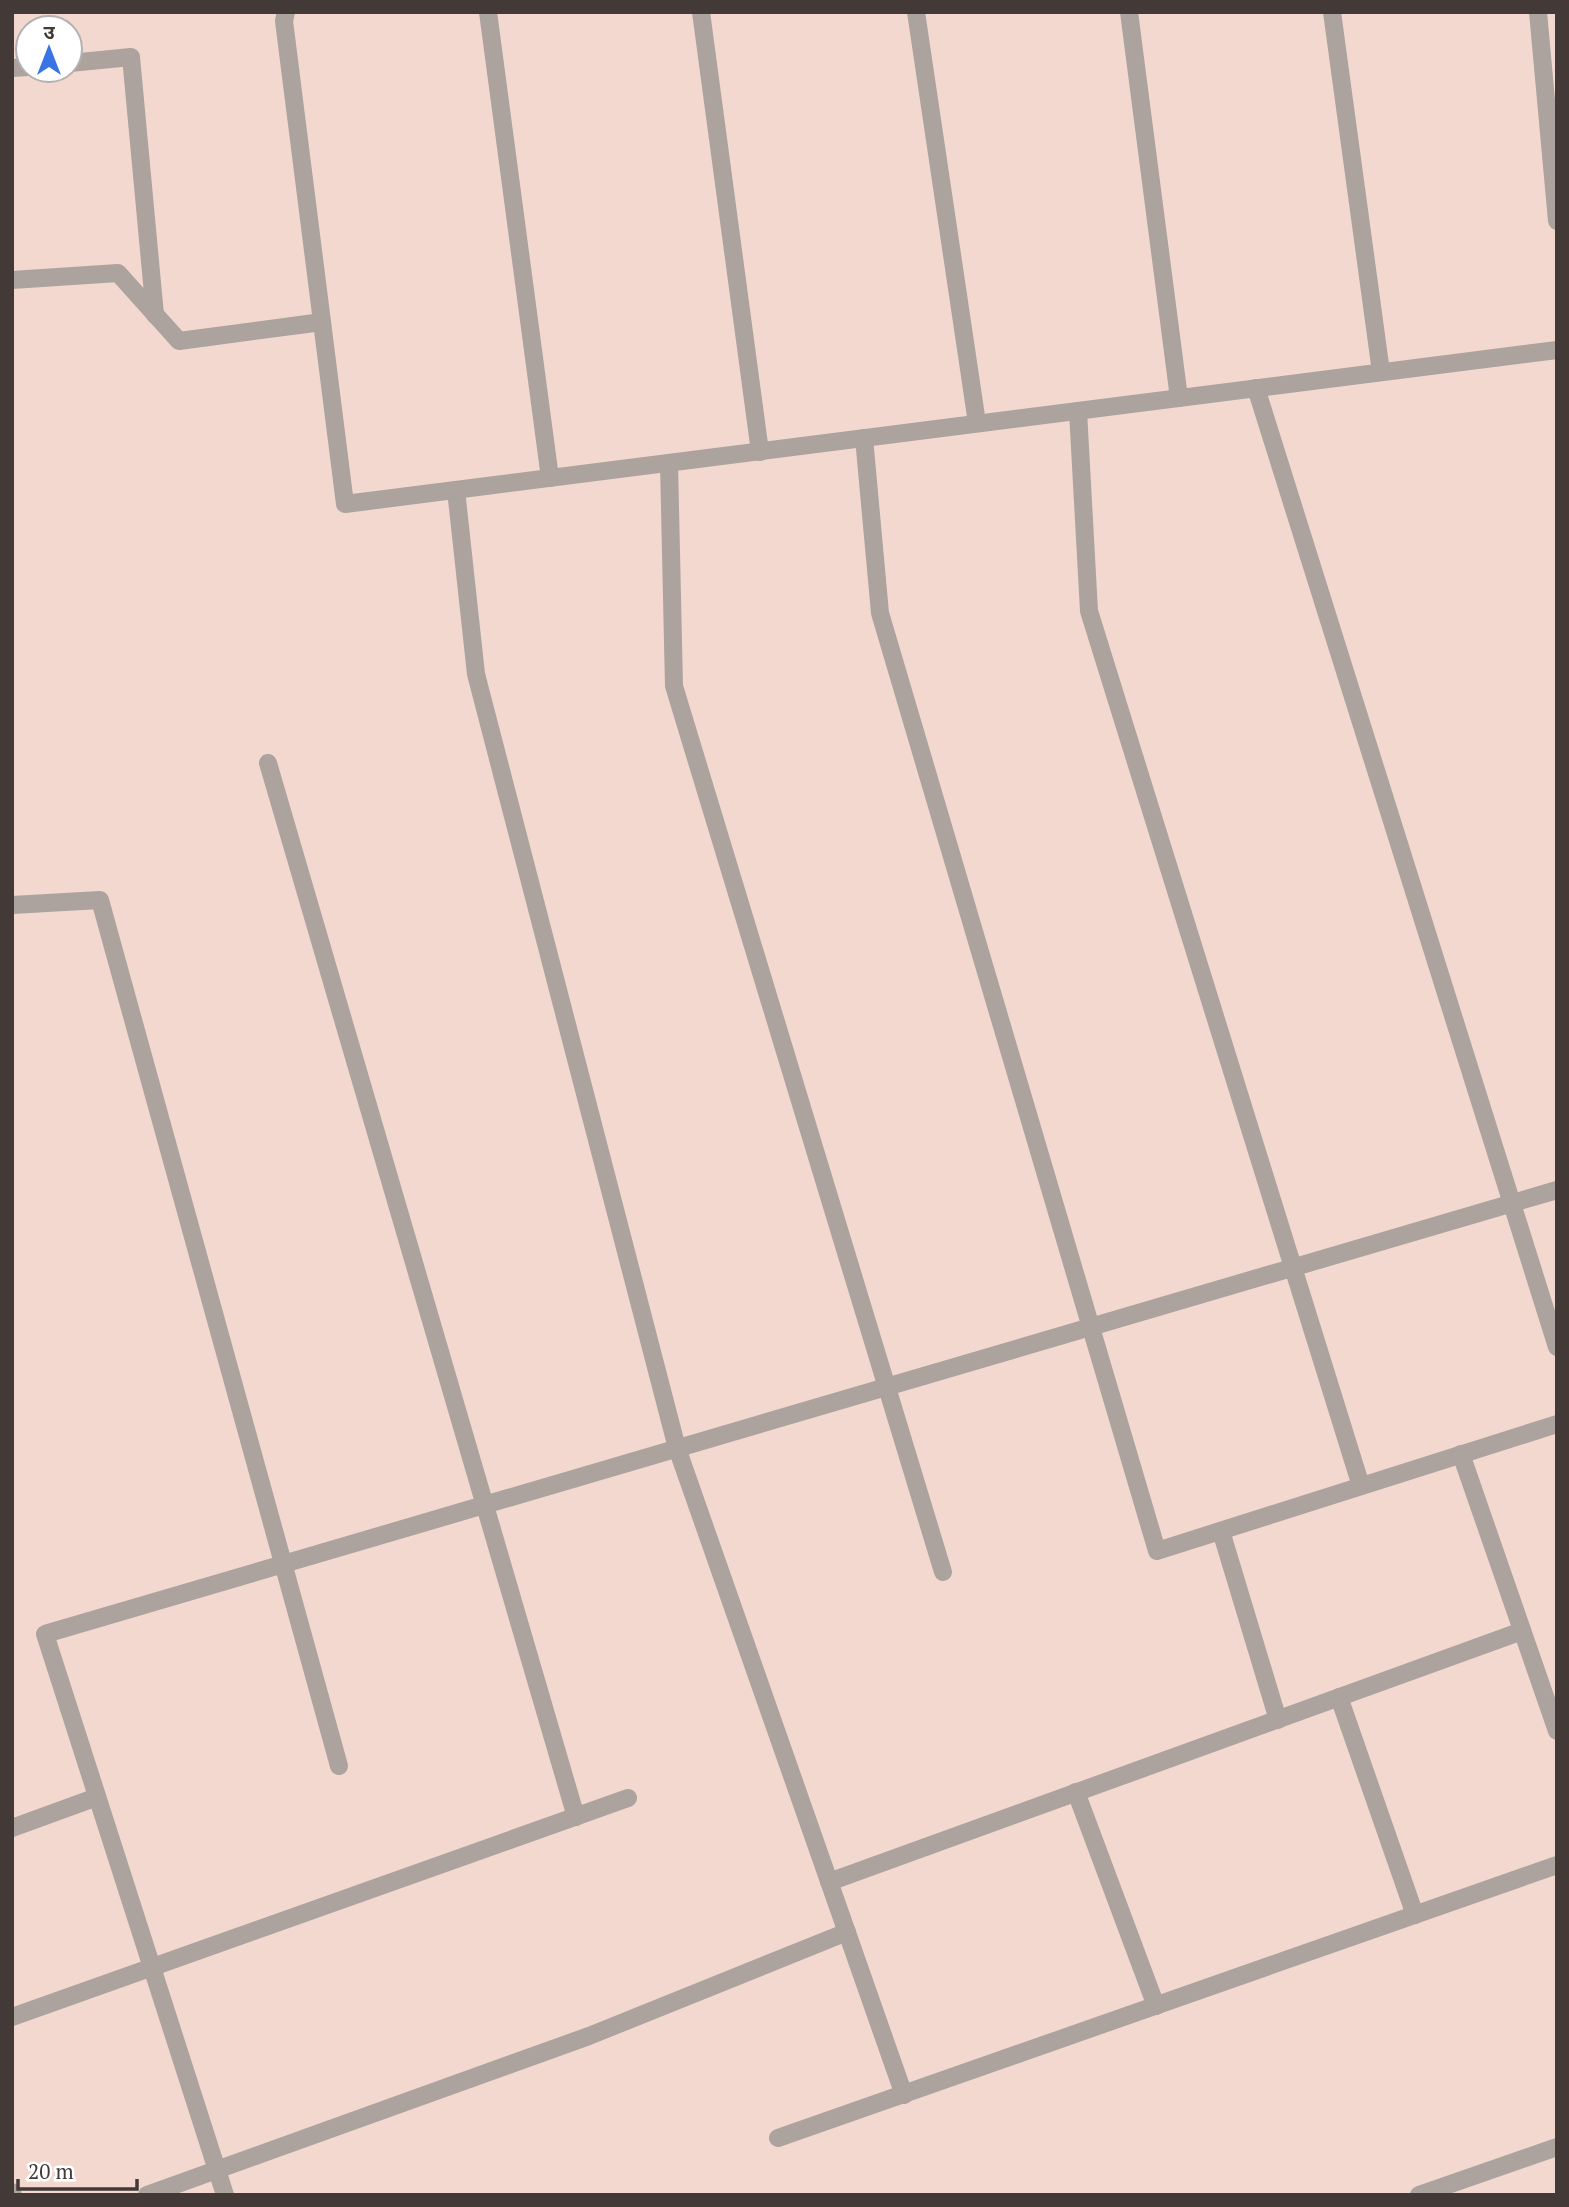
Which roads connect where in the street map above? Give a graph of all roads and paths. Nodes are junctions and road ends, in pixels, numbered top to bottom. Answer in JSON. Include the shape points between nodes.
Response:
{"nodes":[{"id":1,"x":488,"y":12,"type":"edge"},
{"id":2,"x":701,"y":12,"type":"edge"},
{"id":3,"x":916,"y":12,"type":"edge"},
{"id":4,"x":1129,"y":12,"type":"edge"},
{"id":5,"x":1332,"y":12,"type":"edge"},
{"id":6,"x":1538,"y":12,"type":"edge"},
{"id":7,"x":288,"y":13,"type":"edge"},
{"id":8,"x":84,"y":62,"type":"edge"},
{"id":9,"x":1557,"y":221,"type":"edge"},
{"id":10,"x":12,"y":280,"type":"edge"},
{"id":11,"x":155,"y":315,"type":"junction"},
{"id":12,"x":322,"y":322,"type":"junction"},
{"id":13,"x":1557,"y":350,"type":"edge"},
{"id":14,"x":1381,"y":372,"type":"junction"},
{"id":15,"x":1256,"y":388,"type":"junction"},
{"id":16,"x":1179,"y":398,"type":"junction"},
{"id":17,"x":1078,"y":411,"type":"junction"},
{"id":18,"x":977,"y":424,"type":"junction"},
{"id":19,"x":864,"y":438,"type":"junction"},
{"id":20,"x":760,"y":452,"type":"junction"},
{"id":21,"x":668,"y":463,"type":"junction"},
{"id":22,"x":550,"y":478,"type":"junction"},
{"id":23,"x":456,"y":490,"type":"junction"},
{"id":24,"x":268,"y":763,"type":"dead end"},
{"id":25,"x":12,"y":905,"type":"edge"},
{"id":26,"x":1557,"y":1190,"type":"edge"},
{"id":27,"x":1511,"y":1203,"type":"junction"},
{"id":28,"x":1293,"y":1268,"type":"junction"},
{"id":29,"x":1091,"y":1327,"type":"junction"},
{"id":30,"x":1557,"y":1347,"type":"edge"},
{"id":31,"x":887,"y":1387,"type":"junction"},
{"id":32,"x":1557,"y":1424,"type":"edge"},
{"id":33,"x":677,"y":1448,"type":"junction"},
{"id":34,"x":1461,"y":1454,"type":"junction"},
{"id":35,"x":1361,"y":1486,"type":"junction"},
{"id":36,"x":485,"y":1505,"type":"junction"},
{"id":37,"x":1221,"y":1531,"type":"junction"},
{"id":38,"x":283,"y":1564,"type":"junction"},
{"id":39,"x":943,"y":1572,"type":"dead end"},
{"id":40,"x":1522,"y":1631,"type":"junction"},
{"id":41,"x":1339,"y":1697,"type":"junction"},
{"id":42,"x":1278,"y":1720,"type":"junction"},
{"id":43,"x":1557,"y":1731,"type":"edge"},
{"id":44,"x":339,"y":1766,"type":"dead end"},
{"id":45,"x":1076,"y":1792,"type":"junction"},
{"id":46,"x":97,"y":1797,"type":"junction"},
{"id":47,"x":628,"y":1798,"type":"dead end"},
{"id":48,"x":576,"y":1817,"type":"junction"},
{"id":49,"x":12,"y":1828,"type":"edge"},
{"id":50,"x":1557,"y":1865,"type":"edge"},
{"id":51,"x":829,"y":1882,"type":"junction"},
{"id":52,"x":1415,"y":1915,"type":"junction"},
{"id":53,"x":847,"y":1932,"type":"junction"},
{"id":54,"x":152,"y":1967,"type":"junction"},
{"id":55,"x":1156,"y":2006,"type":"junction"},
{"id":56,"x":12,"y":2017,"type":"edge"},
{"id":57,"x":904,"y":2095,"type":"junction"},
{"id":58,"x":778,"y":2138,"type":"dead end"},
{"id":59,"x":1557,"y":2147,"type":"edge"},
{"id":60,"x":216,"y":2169,"type":"junction"},
{"id":61,"x":147,"y":2195,"type":"edge"},
{"id":62,"x":225,"y":2195,"type":"edge"},
{"id":63,"x":1419,"y":2195,"type":"edge"}],
"edges":[{"from":1,"to":22,"type":"street"},
{"from":2,"to":20,"type":"street"},
{"from":3,"to":18,"type":"street"},
{"from":4,"to":16,"type":"street"},
{"from":5,"to":14,"type":"street"},
{"from":6,"to":9,"type":"street"},
{"from":7,"to":12,"type":"street","via":[[285,35]]},
{"from":8,"to":11,"type":"street","via":[[131,57]]},
{"from":10,"to":11,"type":"street","via":[[118,273]]},
{"from":11,"to":12,"type":"street","via":[[178,341]]},
{"from":12,"to":23,"type":"street","via":[[345,504]]},
{"from":13,"to":14,"type":"street"},
{"from":14,"to":15,"type":"street"},
{"from":15,"to":16,"type":"street"},
{"from":15,"to":27,"type":"street"},
{"from":16,"to":17,"type":"street"},
{"from":17,"to":18,"type":"street"},
{"from":17,"to":28,"type":"street","via":[[1089,611]]},
{"from":18,"to":19,"type":"street"},
{"from":19,"to":20,"type":"street"},
{"from":19,"to":29,"type":"street","via":[[880,613]]},
{"from":20,"to":21,"type":"street"},
{"from":21,"to":22,"type":"street"},
{"from":21,"to":31,"type":"street","via":[[674,686]]},
{"from":22,"to":23,"type":"street"},
{"from":23,"to":33,"type":"street","via":[[476,674]]},
{"from":24,"to":36,"type":"street"},
{"from":25,"to":38,"type":"street","via":[[100,900]]},
{"from":26,"to":27,"type":"street"},
{"from":27,"to":28,"type":"street"},
{"from":27,"to":30,"type":"street"},
{"from":28,"to":29,"type":"street"},
{"from":28,"to":35,"type":"street"},
{"from":29,"to":31,"type":"street"},
{"from":29,"to":37,"type":"street","via":[[1157,1551]]},
{"from":31,"to":33,"type":"street"},
{"from":31,"to":39,"type":"street"},
{"from":32,"to":34,"type":"street"},
{"from":33,"to":36,"type":"street"},
{"from":33,"to":51,"type":"street"},
{"from":34,"to":35,"type":"street"},
{"from":34,"to":40,"type":"street"},
{"from":35,"to":37,"type":"street"},
{"from":36,"to":38,"type":"street"},
{"from":36,"to":48,"type":"street"},
{"from":37,"to":42,"type":"street"},
{"from":38,"to":44,"type":"street"},
{"from":38,"to":46,"type":"street","via":[[45,1634]]},
{"from":40,"to":41,"type":"street"},
{"from":40,"to":43,"type":"street"},
{"from":41,"to":42,"type":"street"},
{"from":41,"to":52,"type":"street"},
{"from":42,"to":45,"type":"street"},
{"from":45,"to":51,"type":"street"},
{"from":45,"to":55,"type":"street"},
{"from":46,"to":49,"type":"street"},
{"from":46,"to":54,"type":"street"},
{"from":47,"to":48,"type":"street"},
{"from":48,"to":54,"type":"street"},
{"from":50,"to":52,"type":"street"},
{"from":51,"to":53,"type":"street"},
{"from":52,"to":55,"type":"street"},
{"from":53,"to":57,"type":"street"},
{"from":53,"to":60,"type":"street","via":[[589,2036]]},
{"from":54,"to":56,"type":"street"},
{"from":54,"to":60,"type":"street"},
{"from":55,"to":57,"type":"street"},
{"from":57,"to":58,"type":"street"},
{"from":59,"to":63,"type":"street"},
{"from":60,"to":61,"type":"street"},
{"from":60,"to":62,"type":"street"}]}
